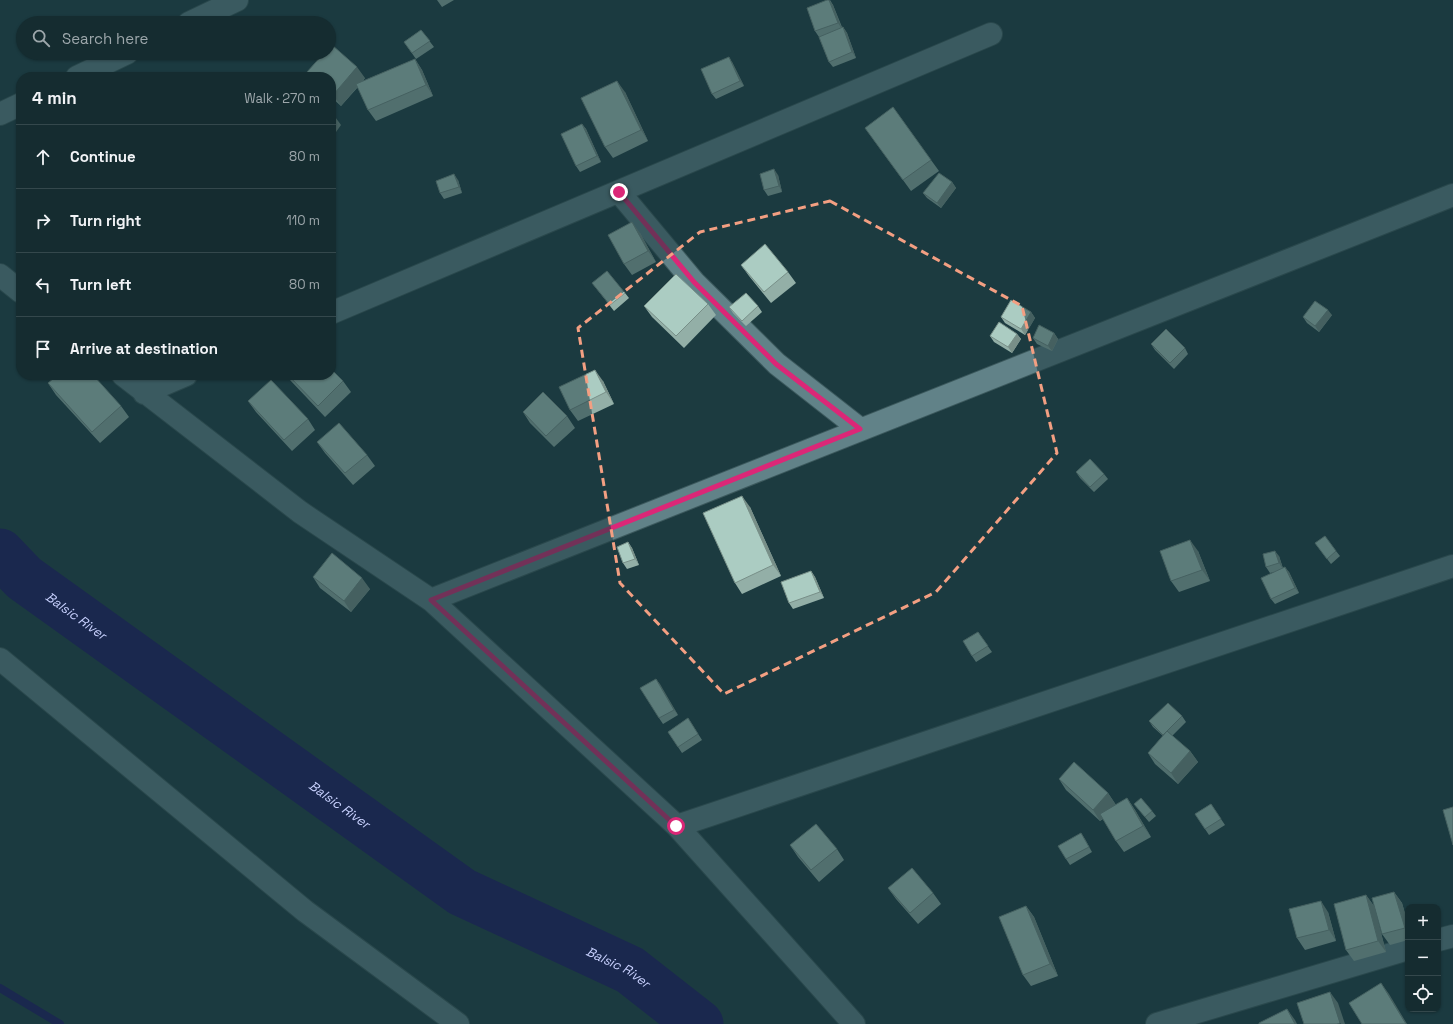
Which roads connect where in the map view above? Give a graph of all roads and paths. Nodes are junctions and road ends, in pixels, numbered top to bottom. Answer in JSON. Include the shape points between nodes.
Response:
{"nodes":[{"id":1,"x":237,"y":0,"type":"edge"},
{"id":2,"x":204,"y":16,"type":"edge"},
{"id":3,"x":991,"y":34,"type":"dead end"},
{"id":4,"x":112,"y":60,"type":"edge"},
{"id":5,"x":87,"y":72,"type":"edge"},
{"id":6,"x":16,"y":106,"type":"edge"},
{"id":7,"x":0,"y":114,"type":"edge"},
{"id":8,"x":619,"y":192,"type":"junction"},
{"id":9,"x":1453,"y":195,"type":"edge"},
{"id":10,"x":0,"y":275,"type":"edge"},
{"id":11,"x":16,"y":288,"type":"edge"},
{"id":12,"x":336,"y":312,"type":"edge"},
{"id":13,"x":129,"y":380,"type":"edge"},
{"id":14,"x":174,"y":380,"type":"edge"},
{"id":15,"x":144,"y":393,"type":"junction"},
{"id":16,"x":860,"y":429,"type":"junction"},
{"id":17,"x":1453,"y":566,"type":"edge"},
{"id":18,"x":431,"y":600,"type":"junction"},
{"id":19,"x":0,"y":659,"type":"edge"},
{"id":20,"x":676,"y":826,"type":"junction"},
{"id":21,"x":1453,"y":936,"type":"edge"},
{"id":22,"x":1441,"y":939,"type":"edge"},
{"id":23,"x":1405,"y":950,"type":"edge"},
{"id":24,"x":458,"y":1024,"type":"edge"},
{"id":25,"x":854,"y":1024,"type":"edge"},
{"id":26,"x":1157,"y":1024,"type":"edge"}],
"edges":[{"from":1,"to":2,"type":"street"},
{"from":3,"to":8,"type":"street"},
{"from":4,"to":5,"type":"street"},
{"from":6,"to":7,"type":"street"},
{"from":8,"to":12,"type":"street"},
{"from":8,"to":16,"type":"street","via":[[694,282],[771,358]]},
{"from":9,"to":16,"type":"street"},
{"from":10,"to":11,"type":"street"},
{"from":13,"to":15,"type":"street"},
{"from":14,"to":15,"type":"street"},
{"from":15,"to":18,"type":"street","via":[[300,512]]},
{"from":16,"to":18,"type":"street"},
{"from":17,"to":20,"type":"street"},
{"from":18,"to":20,"type":"street"},
{"from":19,"to":24,"type":"street","via":[[305,911]]},
{"from":20,"to":25,"type":"street"},
{"from":21,"to":22,"type":"street"},
{"from":23,"to":26,"type":"street"}]}
